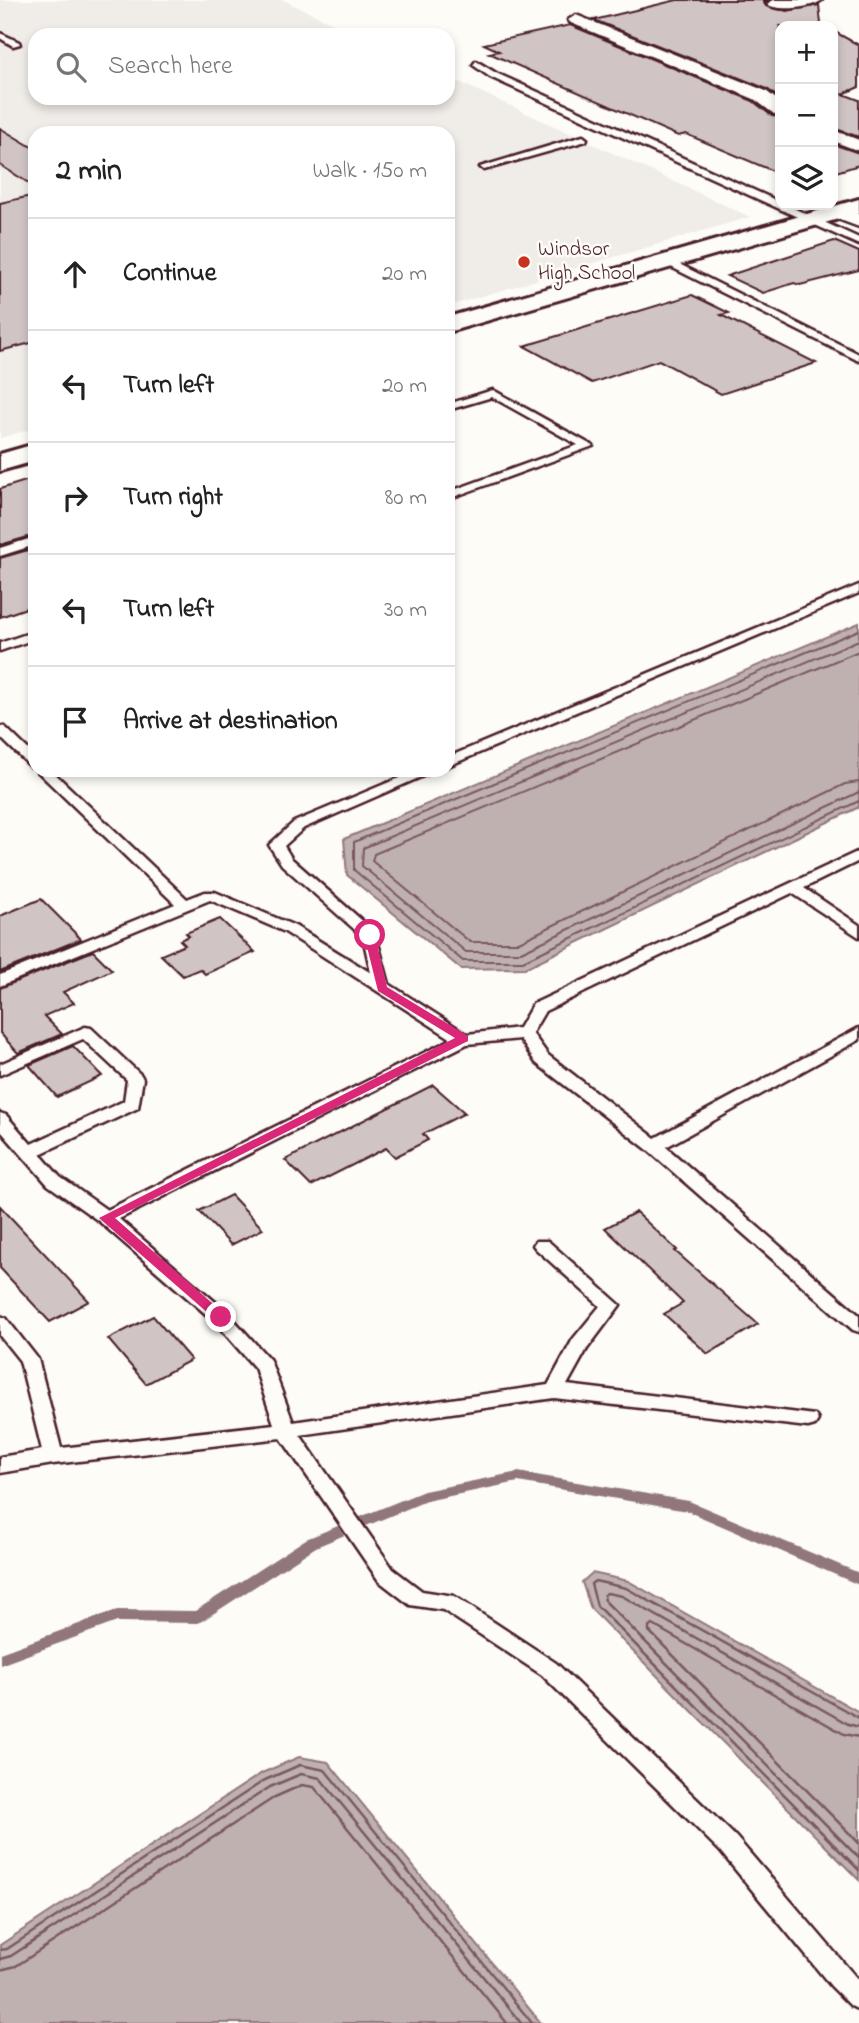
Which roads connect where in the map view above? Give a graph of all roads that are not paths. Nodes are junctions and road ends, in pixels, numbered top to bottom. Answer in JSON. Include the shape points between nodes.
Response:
{"nodes":[{"id":1,"x":814,"y":0,"type":"edge"},
{"id":2,"x":775,"y":4,"type":"dead end"},
{"id":3,"x":576,"y":20,"type":"dead end"},
{"id":4,"x":0,"y":35,"type":"edge"},
{"id":5,"x":16,"y":44,"type":"dead end"},
{"id":6,"x":475,"y":63,"type":"dead end"},
{"id":7,"x":775,"y":106,"type":"edge"},
{"id":8,"x":838,"y":137,"type":"edge"},
{"id":9,"x":583,"y":139,"type":"dead end"},
{"id":10,"x":859,"y":146,"type":"edge"},
{"id":11,"x":484,"y":167,"type":"dead end"},
{"id":12,"x":852,"y":213,"type":"edge"},
{"id":13,"x":813,"y":221,"type":"junction"},
{"id":14,"x":859,"y":242,"type":"edge"},
{"id":15,"x":666,"y":261,"type":"junction"},
{"id":16,"x":455,"y":323,"type":"edge"},
{"id":17,"x":859,"y":358,"type":"edge"},
{"id":18,"x":455,"y":405,"type":"edge"},
{"id":19,"x":28,"y":454,"type":"edge"},
{"id":20,"x":0,"y":463,"type":"edge"},
{"id":21,"x":455,"y":493,"type":"edge"},
{"id":22,"x":28,"y":543,"type":"edge"},
{"id":23,"x":0,"y":552,"type":"edge"},
{"id":24,"x":859,"y":589,"type":"edge"},
{"id":25,"x":28,"y":637,"type":"edge"},
{"id":26,"x":0,"y":647,"type":"edge"},
{"id":27,"x":0,"y":730,"type":"edge"},
{"id":28,"x":28,"y":756,"type":"edge"},
{"id":29,"x":455,"y":759,"type":"edge"},
{"id":30,"x":50,"y":777,"type":"edge"},
{"id":31,"x":413,"y":777,"type":"edge"},
{"id":32,"x":859,"y":855,"type":"edge"},
{"id":33,"x":793,"y":887,"type":"junction"},
{"id":34,"x":185,"y":906,"type":"junction"},
{"id":35,"x":859,"y":932,"type":"edge"},
{"id":36,"x":0,"y":981,"type":"edge"},
{"id":37,"x":382,"y":989,"type":"junction"},
{"id":38,"x":859,"y":1033,"type":"edge"},
{"id":39,"x":524,"y":1034,"type":"junction"},
{"id":40,"x":464,"y":1039,"type":"junction"},
{"id":41,"x":0,"y":1070,"type":"edge"},
{"id":42,"x":0,"y":1118,"type":"edge"},
{"id":43,"x":654,"y":1146,"type":"junction"},
{"id":44,"x":29,"y":1152,"type":"junction"},
{"id":45,"x":106,"y":1218,"type":"junction"},
{"id":46,"x":542,"y":1245,"type":"dead end"},
{"id":47,"x":0,"y":1324,"type":"edge"},
{"id":48,"x":859,"y":1325,"type":"edge"},
{"id":49,"x":554,"y":1391,"type":"junction"},
{"id":50,"x":808,"y":1420,"type":"dead end"},
{"id":51,"x":286,"y":1430,"type":"junction"},
{"id":52,"x":53,"y":1457,"type":"junction"},
{"id":53,"x":0,"y":1465,"type":"edge"},
{"id":54,"x":859,"y":1998,"type":"edge"}],
"edges":[{"from":1,"to":2,"type":"street"},
{"from":3,"to":7,"type":"street","via":[[760,95]]},
{"from":4,"to":5,"type":"lane"},
{"from":6,"to":13,"type":"lane","via":[[505,81]]},
{"from":8,"to":10,"type":"street"},
{"from":9,"to":11,"type":"lane"},
{"from":12,"to":13,"type":"main road"},
{"from":13,"to":14,"type":"lane"},
{"from":13,"to":15,"type":"main road"},
{"from":15,"to":16,"type":"main road"},
{"from":15,"to":17,"type":"lane"},
{"from":18,"to":21,"type":"lane","via":[[493,393],[587,446]]},
{"from":19,"to":20,"type":"main road"},
{"from":22,"to":23,"type":"lane"},
{"from":24,"to":29,"type":"lane"},
{"from":25,"to":26,"type":"lane"},
{"from":27,"to":28,"type":"lane"},
{"from":30,"to":34,"type":"lane"},
{"from":31,"to":37,"type":"lane","via":[[299,825],[276,845],[287,862],[370,935]]},
{"from":32,"to":33,"type":"lane"},
{"from":33,"to":35,"type":"lane"},
{"from":33,"to":39,"type":"lane","via":[[539,1008]]},
{"from":34,"to":36,"type":"lane"},
{"from":34,"to":37,"type":"lane","via":[[210,895],[279,924]]},
{"from":37,"to":40,"type":"lane"},
{"from":38,"to":43,"type":"lane"},
{"from":39,"to":40,"type":"lane"},
{"from":39,"to":43,"type":"lane","via":[[542,1059]]},
{"from":40,"to":45,"type":"lane"},
{"from":41,"to":44,"type":"lane","via":[[85,1031],[135,1079],[132,1104]]},
{"from":42,"to":44,"type":"lane"},
{"from":43,"to":48,"type":"lane"},
{"from":44,"to":45,"type":"lane","via":[[54,1181]]},
{"from":45,"to":51,"type":"lane","via":[[221,1317],[263,1365]]},
{"from":46,"to":49,"type":"lane","via":[[611,1305],[580,1344]]},
{"from":47,"to":52,"type":"lane","via":[[29,1359]]},
{"from":49,"to":50,"type":"lane"},
{"from":49,"to":51,"type":"lane"},
{"from":51,"to":52,"type":"lane"},
{"from":51,"to":54,"type":"lane","via":[[386,1575],[417,1599],[447,1602],[549,1670],[728,1844]]},
{"from":52,"to":53,"type":"lane"}]}
